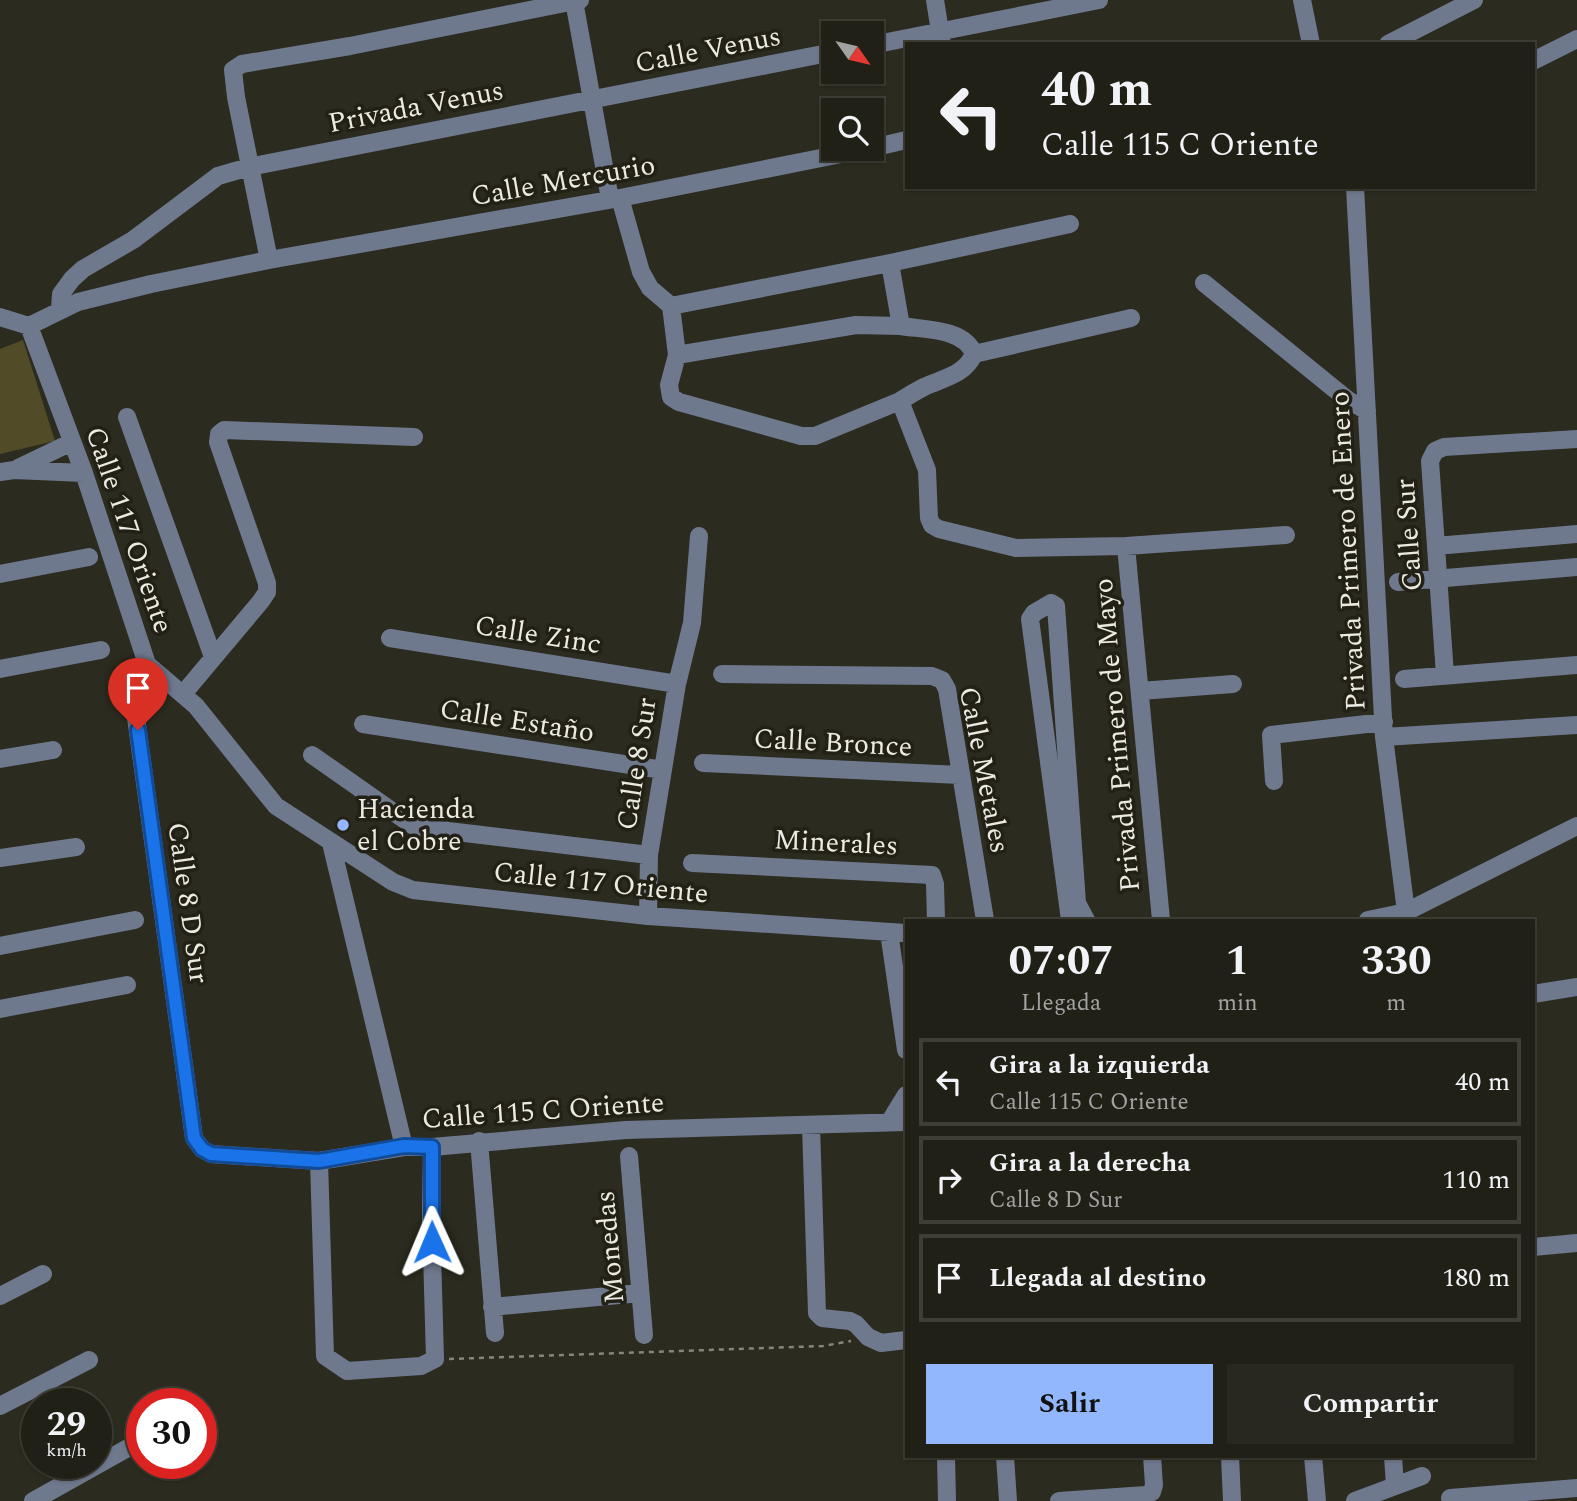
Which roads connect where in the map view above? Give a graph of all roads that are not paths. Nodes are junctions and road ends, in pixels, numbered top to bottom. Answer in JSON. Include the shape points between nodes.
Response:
{"nodes":[{"id":1,"x":935,"y":0,"type":"edge"},
{"id":2,"x":1099,"y":0,"type":"edge"},
{"id":3,"x":1302,"y":0,"type":"edge"},
{"id":4,"x":1474,"y":0,"type":"edge"},
{"id":5,"x":577,"y":1,"type":"edge"},
{"id":6,"x":940,"y":38,"type":"edge"},
{"id":7,"x":1577,"y":39,"type":"edge"},
{"id":8,"x":1311,"y":42,"type":"edge"},
{"id":9,"x":1392,"y":42,"type":"edge"},
{"id":10,"x":884,"y":44,"type":"edge"},
{"id":11,"x":821,"y":54,"type":"edge"},
{"id":12,"x":1535,"y":60,"type":"edge"},
{"id":13,"x":592,"y":99,"type":"junction"},
{"id":14,"x":905,"y":140,"type":"edge"},
{"id":15,"x":884,"y":145,"type":"edge"},
{"id":16,"x":821,"y":158,"type":"edge"},
{"id":17,"x":249,"y":167,"type":"junction"},
{"id":18,"x":1354,"y":189,"type":"edge"},
{"id":19,"x":615,"y":199,"type":"junction"},
{"id":20,"x":1070,"y":224,"type":"dead end"},
{"id":21,"x":269,"y":260,"type":"junction"},
{"id":22,"x":890,"y":263,"type":"junction"},
{"id":23,"x":1203,"y":283,"type":"dead end"},
{"id":24,"x":671,"y":306,"type":"junction"},
{"id":25,"x":60,"y":309,"type":"junction"},
{"id":26,"x":0,"y":317,"type":"edge"},
{"id":27,"x":1131,"y":318,"type":"dead end"},
{"id":28,"x":29,"y":326,"type":"junction"},
{"id":29,"x":901,"y":327,"type":"junction"},
{"id":30,"x":974,"y":354,"type":"junction"},
{"id":31,"x":677,"y":355,"type":"junction"},
{"id":32,"x":900,"y":401,"type":"junction"},
{"id":33,"x":1367,"y":411,"type":"junction"},
{"id":34,"x":127,"y":418,"type":"dead end"},
{"id":35,"x":414,"y":437,"type":"dead end"},
{"id":36,"x":1577,"y":439,"type":"edge"},
{"id":37,"x":72,"y":442,"type":"junction"},
{"id":38,"x":7,"y":471,"type":"edge"},
{"id":39,"x":84,"y":473,"type":"junction"},
{"id":40,"x":1577,"y":534,"type":"edge"},
{"id":41,"x":1286,"y":535,"type":"dead end"},
{"id":42,"x":699,"y":536,"type":"dead end"},
{"id":43,"x":1126,"y":546,"type":"junction"},
{"id":44,"x":1436,"y":546,"type":"junction"},
{"id":45,"x":89,"y":556,"type":"dead end"},
{"id":46,"x":1577,"y":567,"type":"edge"},
{"id":47,"x":0,"y":574,"type":"edge"},
{"id":48,"x":1439,"y":578,"type":"junction"},
{"id":49,"x":1398,"y":582,"type":"dead end"},
{"id":50,"x":390,"y":638,"type":"dead end"},
{"id":51,"x":101,"y":650,"type":"dead end"},
{"id":52,"x":213,"y":657,"type":"junction"},
{"id":53,"x":147,"y":664,"type":"junction"},
{"id":54,"x":1577,"y":666,"type":"edge"},
{"id":55,"x":0,"y":669,"type":"edge"},
{"id":56,"x":722,"y":674,"type":"dead end"},
{"id":57,"x":1445,"y":676,"type":"junction"},
{"id":58,"x":1404,"y":679,"type":"dead end"},
{"id":59,"x":677,"y":684,"type":"junction"},
{"id":60,"x":1233,"y":684,"type":"dead end"},
{"id":61,"x":1140,"y":691,"type":"junction"},
{"id":62,"x":183,"y":694,"type":"junction"},
{"id":63,"x":363,"y":724,"type":"dead end"},
{"id":64,"x":1064,"y":724,"type":"junction"},
{"id":65,"x":1577,"y":725,"type":"edge"},
{"id":66,"x":1044,"y":726,"type":"junction"},
{"id":67,"x":1384,"y":730,"type":"junction"},
{"id":68,"x":53,"y":750,"type":"dead end"},
{"id":69,"x":312,"y":755,"type":"dead end"},
{"id":70,"x":0,"y":759,"type":"edge"},
{"id":71,"x":704,"y":763,"type":"dead end"},
{"id":72,"x":663,"y":770,"type":"junction"},
{"id":73,"x":960,"y":775,"type":"junction"},
{"id":74,"x":1273,"y":781,"type":"dead end"},
{"id":75,"x":1064,"y":825,"type":"junction"},
{"id":76,"x":1577,"y":826,"type":"edge"},
{"id":77,"x":331,"y":843,"type":"junction"},
{"id":78,"x":76,"y":847,"type":"dead end"},
{"id":79,"x":649,"y":855,"type":"junction"},
{"id":80,"x":0,"y":858,"type":"edge"},
{"id":81,"x":692,"y":863,"type":"dead end"},
{"id":82,"x":1406,"y":912,"type":"junction"},
{"id":83,"x":649,"y":916,"type":"junction"},
{"id":84,"x":936,"y":919,"type":"edge"},
{"id":85,"x":985,"y":919,"type":"edge"},
{"id":86,"x":1070,"y":919,"type":"edge"},
{"id":87,"x":1085,"y":919,"type":"edge"},
{"id":88,"x":1161,"y":919,"type":"edge"},
{"id":89,"x":1373,"y":919,"type":"edge"},
{"id":90,"x":135,"y":920,"type":"dead end"},
{"id":91,"x":898,"y":933,"type":"edge"},
{"id":92,"x":0,"y":946,"type":"edge"},
{"id":93,"x":127,"y":985,"type":"dead end"},
{"id":94,"x":1577,"y":987,"type":"edge"},
{"id":95,"x":1535,"y":993,"type":"edge"},
{"id":96,"x":0,"y":1009,"type":"edge"},
{"id":97,"x":905,"y":1035,"type":"edge"},
{"id":98,"x":905,"y":1098,"type":"edge"},
{"id":99,"x":898,"y":1121,"type":"edge"},
{"id":100,"x":811,"y":1126,"type":"junction"},
{"id":101,"x":479,"y":1141,"type":"junction"},
{"id":102,"x":404,"y":1146,"type":"junction"},
{"id":103,"x":432,"y":1147,"type":"junction"},
{"id":104,"x":202,"y":1149,"type":"joint"},
{"id":105,"x":629,"y":1156,"type":"dead end"},
{"id":106,"x":319,"y":1161,"type":"junction"},
{"id":107,"x":1577,"y":1243,"type":"edge"},
{"id":108,"x":1535,"y":1247,"type":"edge"},
{"id":109,"x":43,"y":1274,"type":"dead end"},
{"id":110,"x":640,"y":1293,"type":"junction"},
{"id":111,"x":0,"y":1296,"type":"edge"},
{"id":112,"x":492,"y":1307,"type":"junction"},
{"id":113,"x":495,"y":1333,"type":"dead end"},
{"id":114,"x":644,"y":1335,"type":"dead end"},
{"id":115,"x":905,"y":1340,"type":"edge"},
{"id":116,"x":89,"y":1360,"type":"dead end"},
{"id":117,"x":0,"y":1406,"type":"edge"},
{"id":118,"x":126,"y":1449,"type":"edge"},
{"id":119,"x":946,"y":1458,"type":"edge"},
{"id":120,"x":1005,"y":1458,"type":"edge"},
{"id":121,"x":1152,"y":1458,"type":"edge"},
{"id":122,"x":1230,"y":1458,"type":"edge"},
{"id":123,"x":1313,"y":1458,"type":"edge"},
{"id":124,"x":1393,"y":1458,"type":"edge"},
{"id":125,"x":1422,"y":1476,"type":"dead end"},
{"id":126,"x":1395,"y":1486,"type":"junction"},
{"id":127,"x":1577,"y":1488,"type":"edge"},
{"id":128,"x":1450,"y":1498,"type":"dead end"},
{"id":129,"x":33,"y":1501,"type":"edge"},
{"id":130,"x":947,"y":1501,"type":"edge"},
{"id":131,"x":1008,"y":1501,"type":"edge"},
{"id":132,"x":1059,"y":1501,"type":"edge"},
{"id":133,"x":1232,"y":1501,"type":"edge"},
{"id":134,"x":1317,"y":1501,"type":"edge"},
{"id":135,"x":1355,"y":1501,"type":"edge"}],
"edges":[{"from":1,"to":6,"type":"street"},
{"from":2,"to":6,"type":"street"},
{"from":3,"to":8,"type":"street"},
{"from":4,"to":9,"type":"street"},
{"from":5,"to":13,"type":"street"},
{"from":5,"to":17,"type":"street","via":[[242,64],[233,70]]},
{"from":6,"to":10,"type":"street"},
{"from":7,"to":12,"type":"street"},
{"from":11,"to":13,"type":"street","name":"Calle Venus"},
{"from":13,"to":17,"type":"street","name":"Privada Venus"},
{"from":13,"to":19,"type":"street"},
{"from":14,"to":15,"type":"street"},
{"from":16,"to":19,"type":"street","name":"Calle Mercurio"},
{"from":17,"to":21,"type":"street"},
{"from":17,"to":25,"type":"street","name":"Privada Venus","via":[[218,176],[132,240],[83,269],[61,294]]},
{"from":18,"to":33,"type":"street","name":"Privada Primero de Enero"},
{"from":19,"to":21,"type":"street","name":"Calle Mercurio"},
{"from":19,"to":24,"type":"street","via":[[641,272],[650,288]]},
{"from":20,"to":22,"type":"street"},
{"from":21,"to":25,"type":"street","name":"Calle Mercurio","via":[[99,296]]},
{"from":22,"to":24,"type":"street"},
{"from":22,"to":29,"type":"street"},
{"from":23,"to":33,"type":"street"},
{"from":24,"to":31,"type":"street"},
{"from":25,"to":28,"type":"street","name":"Calle Mercurio"},
{"from":26,"to":28,"type":"street"},
{"from":27,"to":30,"type":"street"},
{"from":28,"to":37,"type":"street","name":"Calle 117 Oriente"},
{"from":29,"to":30,"type":"street","via":[[961,338]]},
{"from":29,"to":31,"type":"street","via":[[856,325]]},
{"from":30,"to":32,"type":"street","via":[[960,372]]},
{"from":31,"to":32,"type":"street","via":[[669,385],[671,397],[801,436],[832,430]]},
{"from":32,"to":43,"type":"street","via":[[927,470],[932,525],[1016,548]]},
{"from":33,"to":67,"type":"street","name":"Privada Primero de Enero"},
{"from":34,"to":52,"type":"street"},
{"from":35,"to":52,"type":"street","via":[[224,430],[219,434],[267,592]]},
{"from":36,"to":44,"type":"street","name":"Calle Sur","via":[[1435,451],[1430,461]]},
{"from":37,"to":38,"type":"street"},
{"from":37,"to":39,"type":"street","name":"Calle 117 Oriente"},
{"from":38,"to":39,"type":"street"},
{"from":39,"to":53,"type":"street","name":"Calle 117 Oriente"},
{"from":40,"to":44,"type":"street"},
{"from":41,"to":43,"type":"street"},
{"from":42,"to":59,"type":"street","name":"Calle 8 Sur","via":[[692,623]]},
{"from":43,"to":61,"type":"street","name":"Privada Primero de Mayo"},
{"from":44,"to":48,"type":"street","name":"Calle Sur"},
{"from":45,"to":47,"type":"street"},
{"from":46,"to":48,"type":"street"},
{"from":48,"to":49,"type":"street"},
{"from":48,"to":57,"type":"street","name":"Calle Sur"},
{"from":50,"to":59,"type":"street","name":"Calle Zinc"},
{"from":51,"to":55,"type":"street"},
{"from":52,"to":62,"type":"street"},
{"from":53,"to":62,"type":"street","name":"Calle 117 Oriente"},
{"from":53,"to":104,"type":"street","name":"Calle 8 D Sur","via":[[134,703],[194,1138]]},
{"from":54,"to":57,"type":"street"},
{"from":56,"to":73,"type":"street","name":"Calle Metales","via":[[932,676],[942,680]]},
{"from":57,"to":58,"type":"street"},
{"from":59,"to":72,"type":"street","name":"Calle 8 Sur"},
{"from":60,"to":61,"type":"street"},
{"from":61,"to":88,"type":"street","name":"Privada Primero de Mayo"},
{"from":62,"to":77,"type":"street","name":"Calle 117 Oriente","via":[[276,806]]},
{"from":63,"to":72,"type":"street","name":"Calle Estaño"},
{"from":64,"to":66,"type":"street"},
{"from":64,"to":66,"type":"street","via":[[1056,606],[1051,603],[1030,619]]},
{"from":64,"to":75,"type":"street"},
{"from":65,"to":67,"type":"street"},
{"from":66,"to":75,"type":"street"},
{"from":67,"to":74,"type":"street","via":[[1271,735]]},
{"from":67,"to":82,"type":"street","name":"Privada Primero de Enero"},
{"from":68,"to":70,"type":"street"},
{"from":69,"to":79,"type":"street","via":[[412,825]]},
{"from":71,"to":73,"type":"street","name":"Calle Bronce"},
{"from":72,"to":79,"type":"street","name":"Calle 8 Sur"},
{"from":73,"to":85,"type":"street","name":"Calle Metales"},
{"from":75,"to":86,"type":"street"},
{"from":75,"to":87,"type":"street","via":[[1077,903]]},
{"from":76,"to":82,"type":"street"},
{"from":77,"to":83,"type":"street","name":"Calle 117 Oriente","via":[[413,890]]},
{"from":77,"to":102,"type":"street"},
{"from":78,"to":80,"type":"street"},
{"from":79,"to":83,"type":"street","name":"Calle 8 Sur"},
{"from":81,"to":84,"type":"street","name":"Minerales","via":[[932,875]]},
{"from":82,"to":89,"type":"street"},
{"from":83,"to":91,"type":"street","name":"Calle 117 Oriente"},
{"from":90,"to":92,"type":"street"},
{"from":91,"to":97,"type":"street"},
{"from":93,"to":96,"type":"street"},
{"from":94,"to":95,"type":"street"},
{"from":98,"to":99,"type":"street"},
{"from":99,"to":100,"type":"street","name":"Calle 115 C Oriente"},
{"from":100,"to":101,"type":"street","name":"Calle 115 C Oriente","via":[[626,1130]]},
{"from":100,"to":115,"type":"street","via":[[817,1313],[822,1318],[850,1321],[881,1343]]},
{"from":101,"to":103,"type":"street","name":"Calle 115 C Oriente"},
{"from":101,"to":112,"type":"street"},
{"from":102,"to":103,"type":"street","name":"Calle 115 C Oriente"},
{"from":102,"to":106,"type":"street","name":"Calle 115 C Oriente"},
{"from":103,"to":106,"type":"street","via":[[435,1359],[421,1366],[346,1371],[325,1356]]},
{"from":104,"to":106,"type":"street","name":"Calle 115 C Oriente","via":[[211,1154]]},
{"from":105,"to":110,"type":"street","name":"Monedas"},
{"from":107,"to":108,"type":"street"},
{"from":109,"to":111,"type":"street"},
{"from":110,"to":112,"type":"street"},
{"from":110,"to":114,"type":"street","name":"Monedas"},
{"from":112,"to":113,"type":"street"},
{"from":116,"to":117,"type":"street"},
{"from":118,"to":129,"type":"street"},
{"from":119,"to":130,"type":"street"},
{"from":120,"to":131,"type":"street"},
{"from":121,"to":132,"type":"street","via":[[1154,1485],[1146,1495]]},
{"from":122,"to":133,"type":"street"},
{"from":123,"to":134,"type":"street"},
{"from":124,"to":126,"type":"street"},
{"from":125,"to":126,"type":"street"},
{"from":126,"to":135,"type":"street"},
{"from":127,"to":128,"type":"street"}]}
